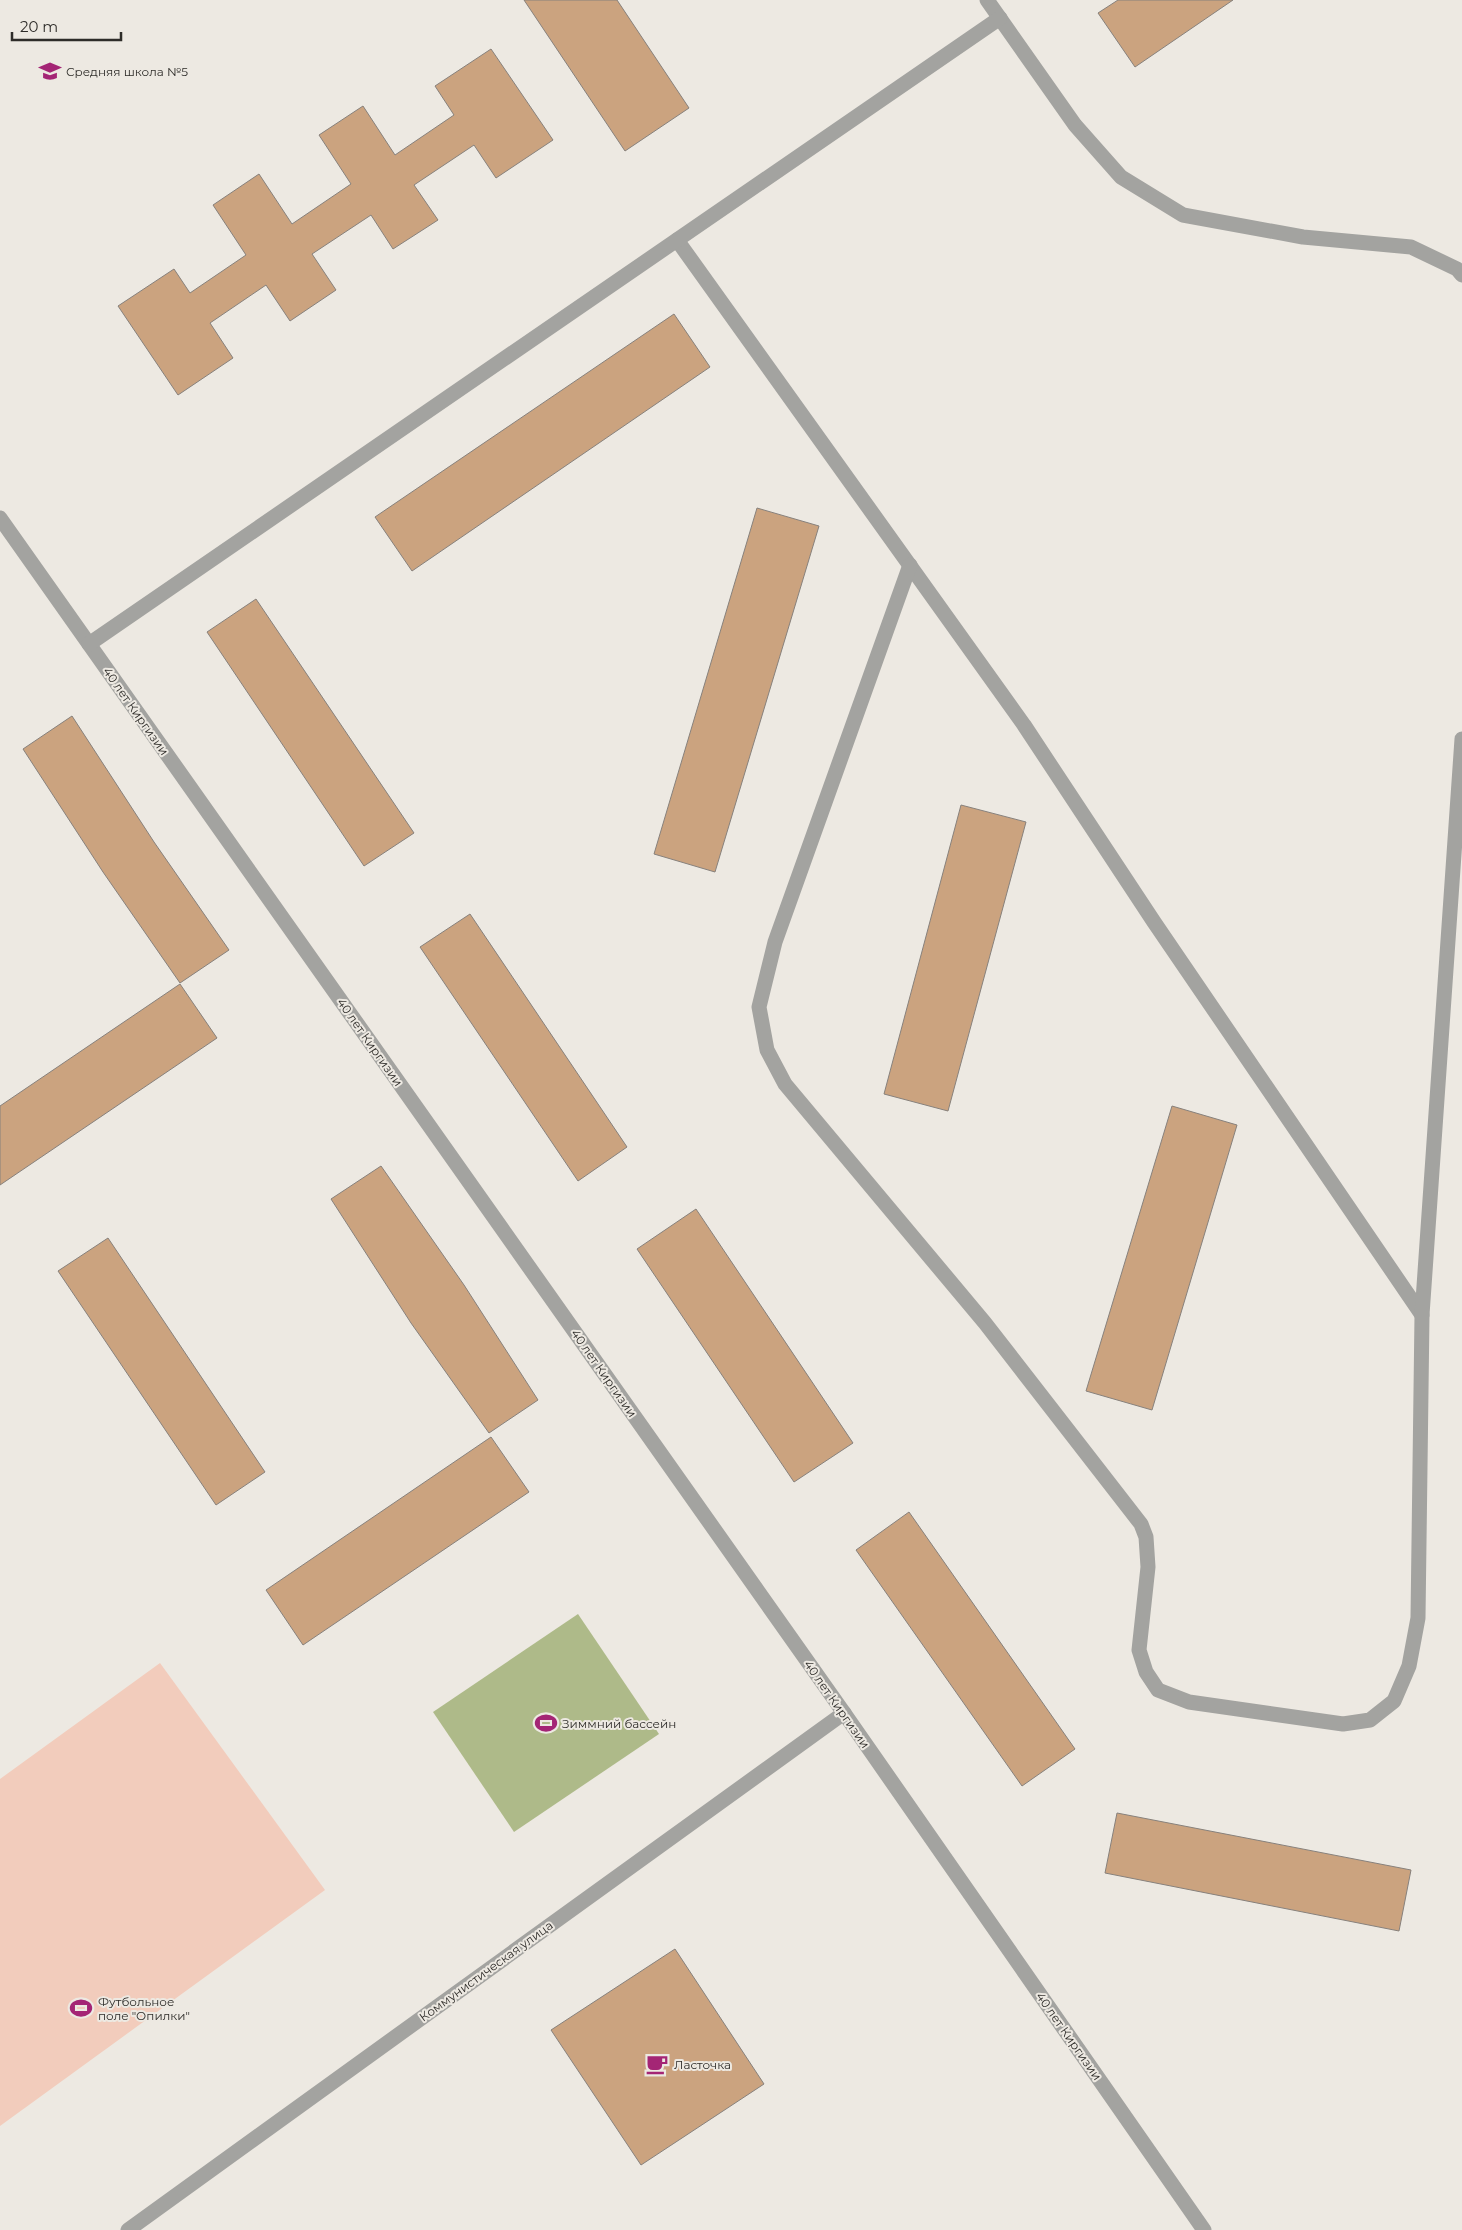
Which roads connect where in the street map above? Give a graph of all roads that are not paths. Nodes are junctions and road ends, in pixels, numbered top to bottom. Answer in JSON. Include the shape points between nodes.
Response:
{"nodes":[{"id":1,"x":987,"y":0,"type":"edge"},
{"id":2,"x":1000,"y":18,"type":"junction"},
{"id":3,"x":677,"y":240,"type":"junction"},
{"id":4,"x":1462,"y":274,"type":"edge"},
{"id":5,"x":0,"y":518,"type":"edge"},
{"id":6,"x":910,"y":566,"type":"junction"},
{"id":7,"x":89,"y":644,"type":"junction"},
{"id":8,"x":1462,"y":739,"type":"edge"},
{"id":9,"x":1422,"y":1315,"type":"junction"},
{"id":10,"x":844,"y":1713,"type":"junction"},
{"id":11,"x":128,"y":2230,"type":"edge"},
{"id":12,"x":1204,"y":2230,"type":"edge"}],
"edges":[{"from":1,"to":2,"type":"street"},
{"from":2,"to":3,"type":"street"},
{"from":2,"to":4,"type":"street","via":[[1075,125],[1121,177],[1183,215],[1303,237],[1411,247]]},
{"from":3,"to":6,"type":"street"},
{"from":3,"to":7,"type":"street"},
{"from":5,"to":7,"type":"street","name":"40 лет Киргизии"},
{"from":6,"to":9,"type":"street","via":[[1024,725]]},
{"from":6,"to":9,"type":"street","via":[[775,942],[759,1007],[768,1050],[785,1084],[985,1323],[1141,1524],[1146,1537],[1148,1567],[1139,1650],[1146,1672],[1158,1690],[1189,1702],[1343,1724],[1370,1720],[1394,1701],[1409,1666],[1418,1618]]},
{"from":7,"to":10,"type":"street","name":"40 лет Киргизии"},
{"from":8,"to":9,"type":"street"},
{"from":10,"to":11,"type":"street","name":"Коммунистическая улица"},
{"from":10,"to":12,"type":"street","name":"40 лет Киргизии"}]}
